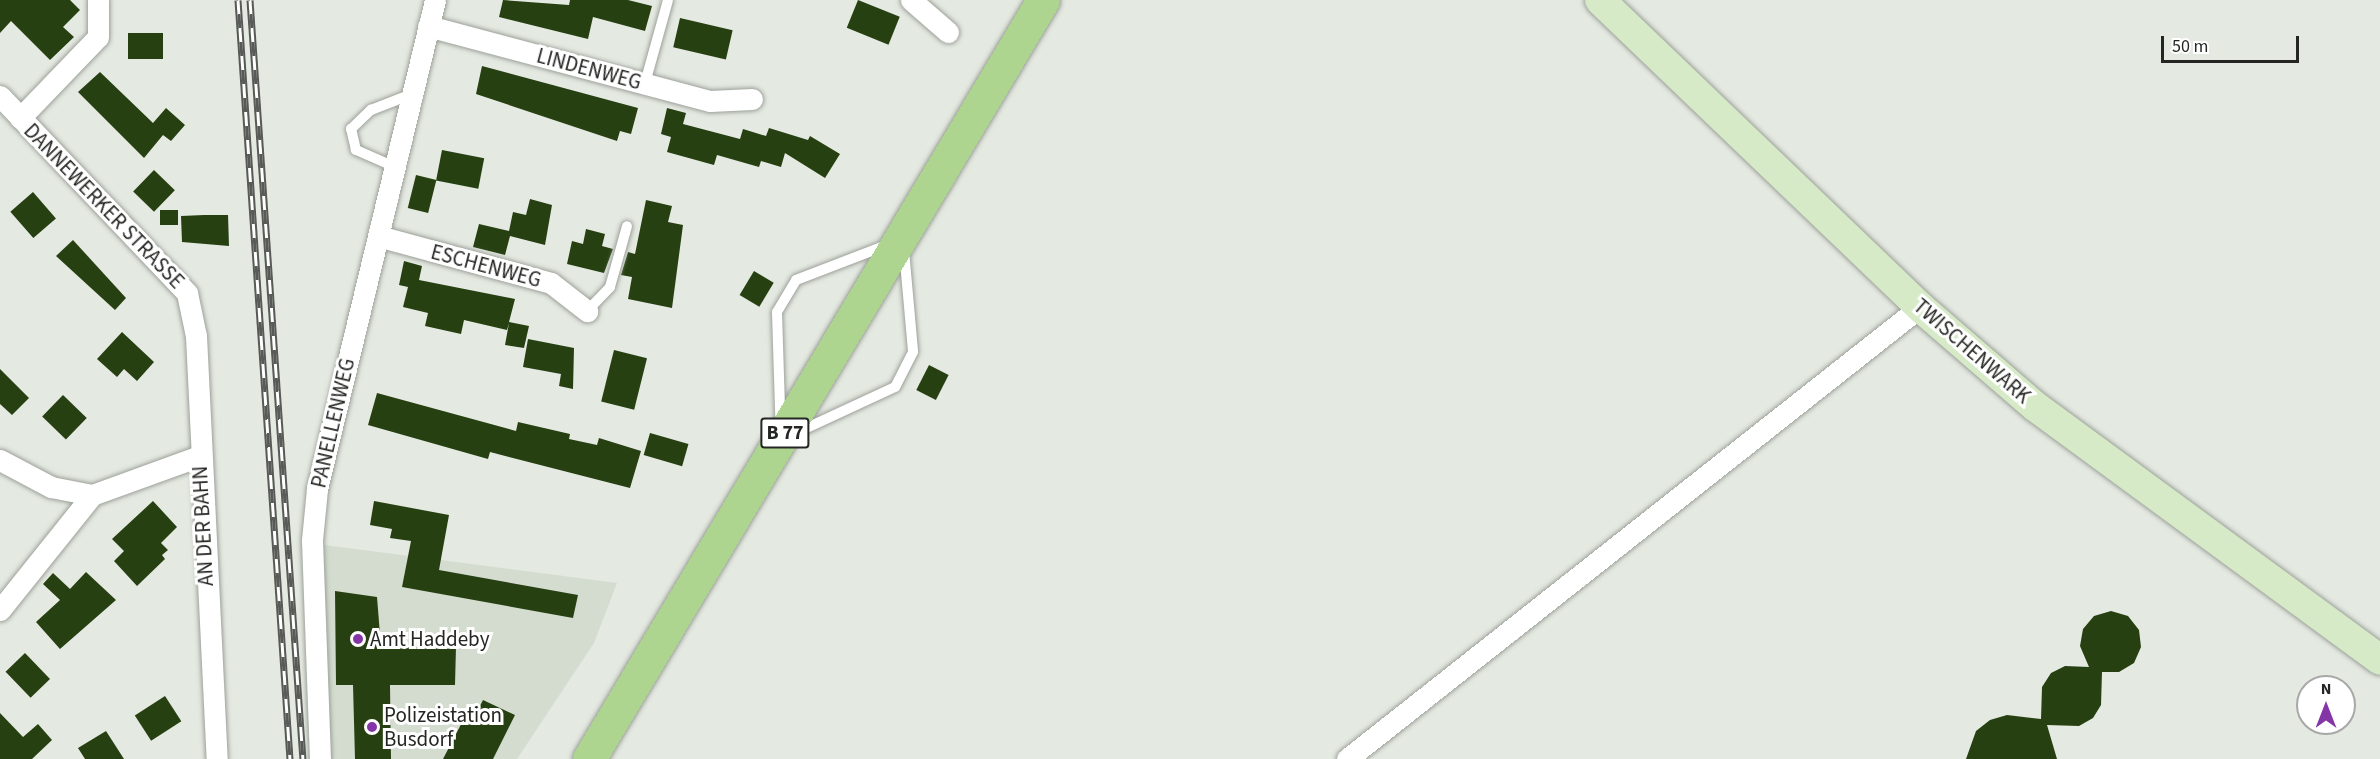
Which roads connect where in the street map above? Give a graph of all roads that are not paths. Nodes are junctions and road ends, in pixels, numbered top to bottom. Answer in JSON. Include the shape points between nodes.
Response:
{"nodes":[{"id":1,"x":435,"y":0,"type":"edge"},
{"id":2,"x":668,"y":0,"type":"edge"},
{"id":3,"x":911,"y":0,"type":"edge"},
{"id":4,"x":1043,"y":0,"type":"edge"},
{"id":5,"x":1600,"y":0,"type":"edge"},
{"id":6,"x":95,"y":3,"type":"edge"},
{"id":7,"x":428,"y":26,"type":"junction"},
{"id":8,"x":948,"y":32,"type":"dead end"},
{"id":9,"x":645,"y":83,"type":"junction"},
{"id":10,"x":412,"y":94,"type":"junction"},
{"id":11,"x":0,"y":96,"type":"edge"},
{"id":12,"x":752,"y":99,"type":"dead end"},
{"id":13,"x":20,"y":118,"type":"junction"},
{"id":14,"x":395,"y":167,"type":"junction"},
{"id":15,"x":627,"y":226,"type":"dead end"},
{"id":16,"x":378,"y":236,"type":"junction"},
{"id":17,"x":903,"y":239,"type":"junction"},
{"id":18,"x":187,"y":293,"type":"joint"},
{"id":19,"x":1920,"y":308,"type":"junction"},
{"id":20,"x":587,"y":311,"type":"joint"},
{"id":21,"x":781,"y":440,"type":"junction"},
{"id":22,"x":198,"y":456,"type":"junction"},
{"id":23,"x":0,"y":460,"type":"edge"},
{"id":24,"x":92,"y":495,"type":"junction"},
{"id":25,"x":0,"y":610,"type":"edge"},
{"id":26,"x":2380,"y":660,"type":"edge"},
{"id":27,"x":217,"y":759,"type":"edge"},
{"id":28,"x":320,"y":759,"type":"edge"},
{"id":29,"x":589,"y":759,"type":"edge"},
{"id":30,"x":1347,"y":759,"type":"edge"}],
"edges":[{"from":1,"to":7,"type":"street","name":"PANELLENWEG"},
{"from":2,"to":9,"type":"lane"},
{"from":3,"to":8,"type":"street"},
{"from":4,"to":17,"type":"main road","number":"B 77"},
{"from":5,"to":19,"type":"street","name":"TWISCHENWARK"},
{"from":6,"to":13,"type":"street","name":"DANNEWERKER STRASSE","via":[[98,37],[84,56]]},
{"from":7,"to":9,"type":"street","name":"LINDENWEG"},
{"from":7,"to":10,"type":"street","name":"PANELLENWEG"},
{"from":9,"to":12,"type":"street","name":"LINDENWEG","via":[[710,101]]},
{"from":10,"to":14,"type":"street","name":"PANELLENWEG"},
{"from":10,"to":14,"type":"lane","via":[[371,110],[351,129],[356,150]]},
{"from":11,"to":13,"type":"street","name":"DANNEWERKER STRASSE"},
{"from":13,"to":18,"type":"street","name":"DANNEWERKER STRASSE"},
{"from":14,"to":16,"type":"street","name":"PANELLENWEG"},
{"from":15,"to":20,"type":"lane","via":[[610,287]]},
{"from":16,"to":20,"type":"street","name":"ESCHENWEG","via":[[551,284]]},
{"from":16,"to":28,"type":"street","name":"PANELLENWEG","via":[[317,489],[312,540]]},
{"from":17,"to":21,"type":"main road","number":"B 77"},
{"from":17,"to":21,"type":"lane","via":[[913,352],[896,387]]},
{"from":17,"to":21,"type":"lane","via":[[796,280],[777,312]]},
{"from":18,"to":22,"type":"street","name":"AN DER BAHN","via":[[196,336]]},
{"from":19,"to":26,"type":"street","name":"TWISCHENWARK","via":[[2037,407]]},
{"from":19,"to":30,"type":"street"},
{"from":21,"to":29,"type":"main road","number":"B 77"},
{"from":22,"to":24,"type":"street"},
{"from":22,"to":27,"type":"street","name":"AN DER BAHN"},
{"from":23,"to":24,"type":"street","via":[[51,487]]},
{"from":24,"to":25,"type":"street"}]}
